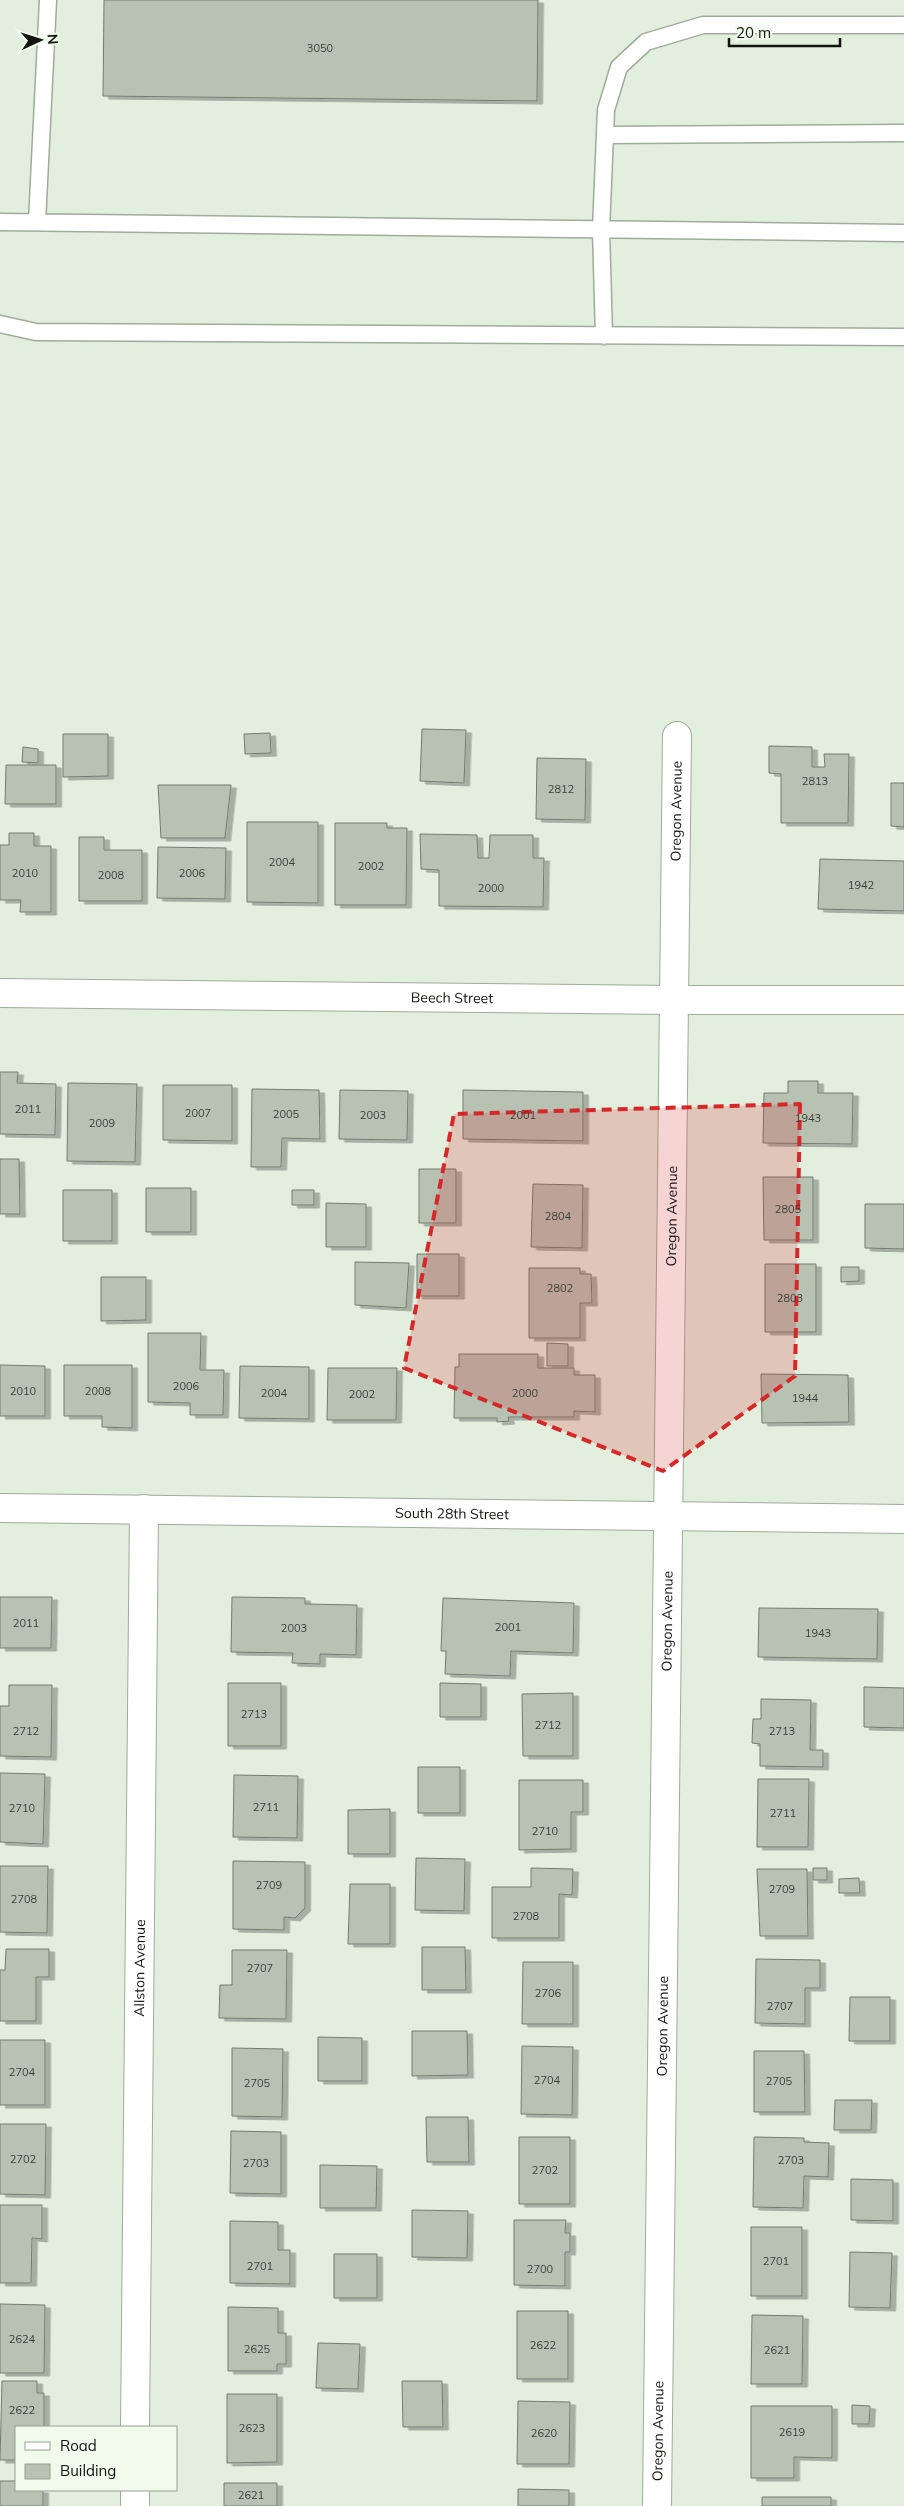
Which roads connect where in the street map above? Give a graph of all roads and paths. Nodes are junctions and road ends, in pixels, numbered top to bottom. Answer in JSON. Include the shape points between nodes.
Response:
{"nodes":[{"id":1,"x":48,"y":0,"type":"edge"},
{"id":2,"x":904,"y":25,"type":"edge"},
{"id":3,"x":904,"y":133,"type":"edge"},
{"id":4,"x":605,"y":134,"type":"junction"},
{"id":5,"x":0,"y":222,"type":"edge"},
{"id":6,"x":37,"y":222,"type":"junction"},
{"id":7,"x":601,"y":230,"type":"junction"},
{"id":8,"x":904,"y":233,"type":"edge"},
{"id":9,"x":0,"y":324,"type":"edge"},
{"id":10,"x":604,"y":336,"type":"junction"},
{"id":11,"x":904,"y":338,"type":"edge"},
{"id":12,"x":677,"y":736,"type":"dead end"},
{"id":13,"x":0,"y":993,"type":"edge"},
{"id":14,"x":674,"y":1000,"type":"junction"},
{"id":15,"x":904,"y":1000,"type":"edge"},
{"id":16,"x":0,"y":1508,"type":"edge"},
{"id":17,"x":144,"y":1510,"type":"junction"},
{"id":18,"x":668,"y":1515,"type":"junction"},
{"id":19,"x":904,"y":1519,"type":"edge"},
{"id":20,"x":136,"y":2426,"type":"edge"},
{"id":21,"x":135,"y":2491,"type":"edge"},
{"id":22,"x":135,"y":2506,"type":"edge"},
{"id":23,"x":657,"y":2506,"type":"edge"}],
"edges":[{"from":1,"to":6,"type":"lane"},
{"from":2,"to":4,"type":"lane","via":[[703,24],[646,42],[619,67],[606,110]]},
{"from":3,"to":4,"type":"lane"},
{"from":4,"to":7,"type":"lane"},
{"from":5,"to":6,"type":"lane"},
{"from":6,"to":7,"type":"lane"},
{"from":7,"to":8,"type":"lane"},
{"from":7,"to":10,"type":"lane"},
{"from":9,"to":10,"type":"lane","via":[[36,332]]},
{"from":10,"to":11,"type":"lane"},
{"from":12,"to":14,"type":"street","name":"Oregon Avenue"},
{"from":13,"to":14,"type":"street","name":"Beech Street"},
{"from":14,"to":15,"type":"street","name":"Beech Street"},
{"from":14,"to":18,"type":"street","name":"Oregon Avenue"},
{"from":16,"to":17,"type":"street","name":"South 28th Street"},
{"from":17,"to":18,"type":"street","name":"South 28th Street"},
{"from":17,"to":20,"type":"street","name":"Allston Avenue"},
{"from":18,"to":19,"type":"street","name":"South 28th Street"},
{"from":18,"to":23,"type":"street","name":"Oregon Avenue"},
{"from":21,"to":22,"type":"street"}]}
